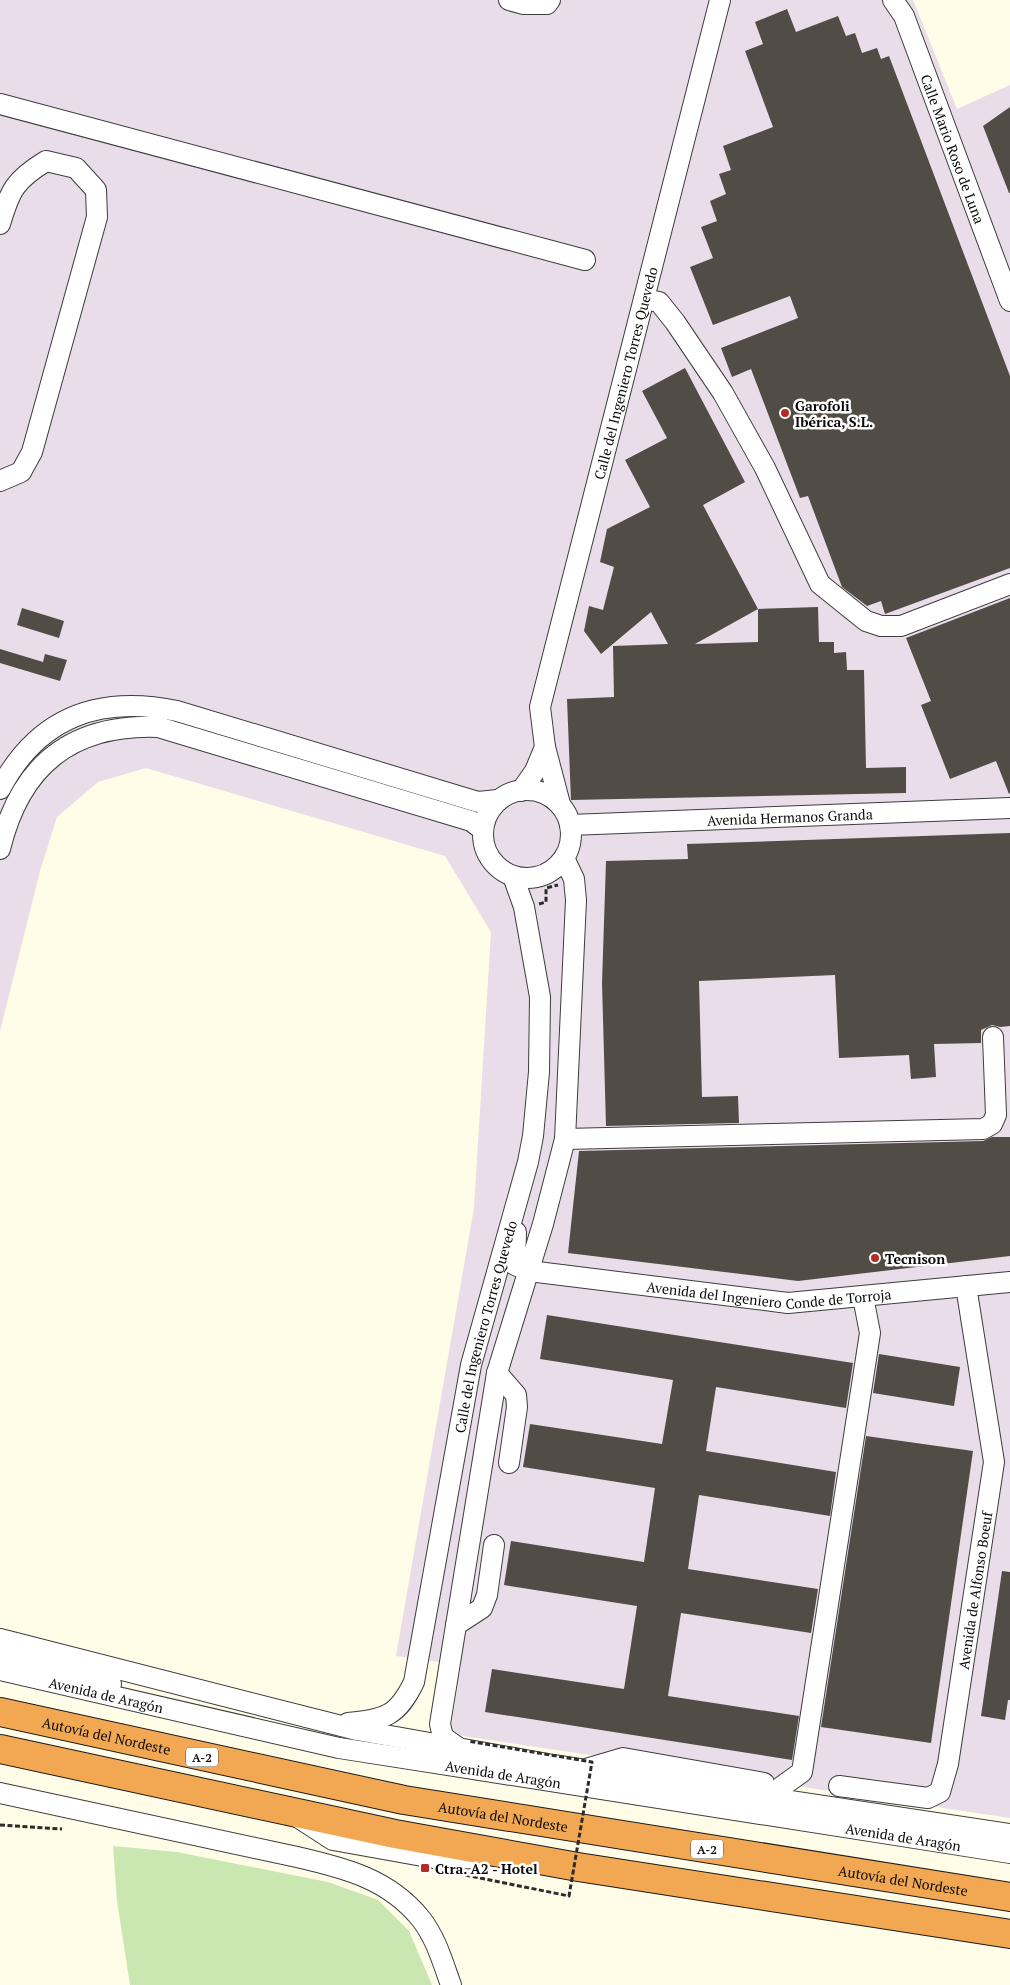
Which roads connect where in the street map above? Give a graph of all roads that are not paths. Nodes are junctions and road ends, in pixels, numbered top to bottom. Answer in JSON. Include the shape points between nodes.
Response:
{"nodes":[{"id":1,"x":509,"y":0,"type":"edge"},
{"id":2,"x":550,"y":0,"type":"edge"},
{"id":3,"x":720,"y":0,"type":"edge"},
{"id":4,"x":893,"y":0,"type":"edge"},
{"id":5,"x":0,"y":104,"type":"edge"},
{"id":6,"x":0,"y":224,"type":"edge"},
{"id":7,"x":585,"y":260,"type":"dead end"},
{"id":8,"x":644,"y":299,"type":"junction"},
{"id":9,"x":1010,"y":301,"type":"edge"},
{"id":10,"x":0,"y":481,"type":"edge"},
{"id":11,"x":1010,"y":584,"type":"edge"},
{"id":12,"x":545,"y":747,"type":"junction"},
{"id":13,"x":0,"y":789,"type":"edge"},
{"id":14,"x":521,"y":791,"type":"junction"},
{"id":15,"x":498,"y":800,"type":"junction"},
{"id":16,"x":560,"y":804,"type":"junction"},
{"id":17,"x":1010,"y":808,"type":"edge"},
{"id":18,"x":570,"y":825,"type":"junction"},
{"id":19,"x":482,"y":829,"type":"junction"},
{"id":20,"x":0,"y":849,"type":"edge"},
{"id":21,"x":564,"y":858,"type":"junction"},
{"id":22,"x":513,"y":876,"type":"junction"},
{"id":23,"x":993,"y":1037,"type":"dead end"},
{"id":24,"x":564,"y":1139,"type":"junction"},
{"id":25,"x":518,"y":1196,"type":"junction"},
{"id":26,"x":529,"y":1270,"type":"junction"},
{"id":27,"x":1010,"y":1282,"type":"edge"},
{"id":28,"x":966,"y":1286,"type":"junction"},
{"id":29,"x":863,"y":1297,"type":"junction"},
{"id":30,"x":497,"y":1373,"type":"junction"},
{"id":31,"x":509,"y":1463,"type":"dead end"},
{"id":32,"x":494,"y":1545,"type":"dead end"},
{"id":33,"x":456,"y":1625,"type":"junction"},
{"id":34,"x":0,"y":1640,"type":"edge"},
{"id":35,"x":0,"y":1654,"type":"edge"},
{"id":36,"x":0,"y":1670,"type":"edge"},
{"id":37,"x":0,"y":1712,"type":"edge"},
{"id":38,"x":335,"y":1725,"type":"junction"},
{"id":39,"x":464,"y":1745,"type":"junction"},
{"id":40,"x":339,"y":1748,"type":"junction"},
{"id":41,"x":0,"y":1749,"type":"edge"},
{"id":42,"x":839,"y":1786,"type":"dead end"},
{"id":43,"x":0,"y":1793,"type":"edge"},
{"id":44,"x":788,"y":1794,"type":"junction"},
{"id":45,"x":1010,"y":1834,"type":"edge"},
{"id":46,"x":1010,"y":1853,"type":"edge"},
{"id":47,"x":1010,"y":1898,"type":"edge"},
{"id":48,"x":1010,"y":1934,"type":"edge"},
{"id":49,"x":451,"y":1985,"type":"edge"}],
"edges":[{"from":1,"to":2,"type":"street","via":[[523,4],[547,4]]},
{"from":3,"to":8,"type":"street","name":"Calle del Ingeniero Torres Quevedo"},
{"from":4,"to":9,"type":"street","name":"Calle Mario Roso de Luna","via":[[904,16]]},
{"from":5,"to":7,"type":"street"},
{"from":6,"to":10,"type":"street","via":[[7,198],[23,175],[46,160],[76,168],[96,190],[97,217],[32,452],[21,472]]},
{"from":8,"to":11,"type":"street","via":[[659,302],[723,393],[765,468],[820,584],[866,621],[881,626],[901,626]]},
{"from":8,"to":12,"type":"street","name":"Calle del Ingeniero Torres Quevedo","via":[[540,707]]},
{"from":12,"to":14,"type":"street","name":"Calle del Ingeniero Torres Quevedo","via":[[535,771]]},
{"from":12,"to":16,"type":"street","name":"Calle del Ingeniero Torres Quevedo"},
{"from":13,"to":15,"type":"street","via":[[33,741],[71,716],[104,707],[134,705],[177,711],[478,802]]},
{"from":14,"to":15,"type":"street"},
{"from":14,"to":16,"type":"street","via":[[546,794]]},
{"from":15,"to":19,"type":"street"},
{"from":16,"to":18,"type":"street"},
{"from":17,"to":18,"type":"street","name":"Avenida Hermanos Granda"},
{"from":18,"to":21,"type":"street","via":[[569,847]]},
{"from":19,"to":20,"type":"street","via":[[471,821],[158,727],[131,726],[87,737],[41,765],[10,813]]},
{"from":19,"to":22,"type":"street","via":[[485,847],[493,863]]},
{"from":21,"to":22,"type":"street","via":[[547,873],[524,878]]},
{"from":21,"to":24,"type":"street","name":"Calle del Ingeniero Torres Quevedo","via":[[574,879],[576,900]]},
{"from":22,"to":25,"type":"street","name":"Calle del Ingeniero Torres Quevedo","via":[[524,907],[540,996],[539,1072],[533,1136]]},
{"from":23,"to":24,"type":"street","via":[[996,1115],[992,1124],[983,1129]]},
{"from":24,"to":26,"type":"street","name":"Calle del Ingeniero Torres Quevedo"},
{"from":25,"to":26,"type":"street","via":[[515,1265]]},
{"from":25,"to":38,"type":"street","name":"Calle del Ingeniero Torres Quevedo","via":[[471,1365],[414,1682],[405,1701],[388,1716]]},
{"from":26,"to":29,"type":"street","name":"Avenida del Ingeniero Conde de Torroja","via":[[788,1303]]},
{"from":26,"to":30,"type":"street","name":"Calle del Ingeniero Torres Quevedo"},
{"from":27,"to":28,"type":"street","name":"Avenida del Ingeniero Conde de Torroja"},
{"from":28,"to":29,"type":"street","name":"Avenida del Ingeniero Conde de Torroja"},
{"from":28,"to":42,"type":"street","name":"Avenida de Alfonso Boeuf","via":[[994,1462],[948,1764],[940,1792],[928,1798]]},
{"from":29,"to":44,"type":"street","via":[[870,1333],[802,1772]]},
{"from":30,"to":31,"type":"street","via":[[516,1395]]},
{"from":30,"to":33,"type":"street","name":"Calle del Ingeniero Torres Quevedo"},
{"from":32,"to":33,"type":"street","via":[[482,1608]]},
{"from":33,"to":39,"type":"street","name":"Calle del Ingeniero Torres Quevedo","via":[[440,1724],[443,1737]]},
{"from":34,"to":38,"type":"street"},
{"from":35,"to":40,"type":"street"},
{"from":36,"to":40,"type":"street","name":"Avenida de Aragón"},
{"from":37,"to":47,"type":"highway","name":"Autovía del Nordeste","number":"A-2","via":[[404,1800]]},
{"from":38,"to":39,"type":"street"},
{"from":39,"to":44,"type":"street","via":[[585,1770]]},
{"from":40,"to":46,"type":"street","name":"Avenida de Aragón"},
{"from":41,"to":48,"type":"highway","via":[[288,1812],[519,1857]]},
{"from":43,"to":49,"type":"street","via":[[297,1857],[374,1879],[421,1919],[437,1947]]},
{"from":44,"to":45,"type":"street"}]}
